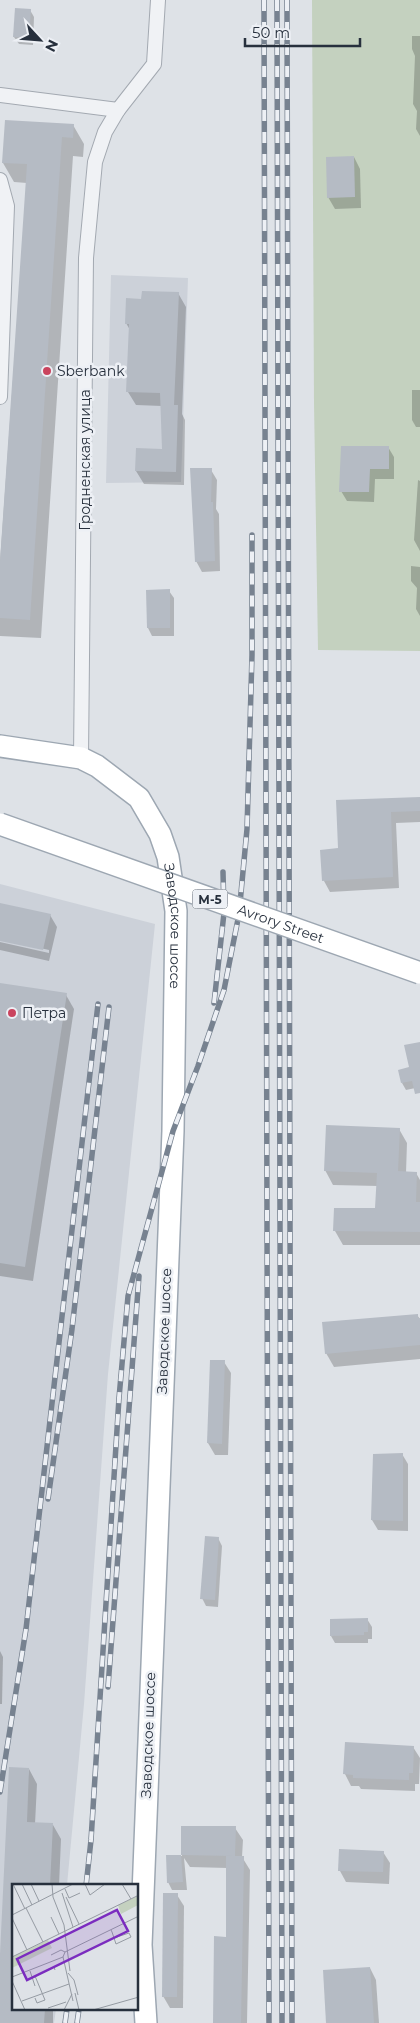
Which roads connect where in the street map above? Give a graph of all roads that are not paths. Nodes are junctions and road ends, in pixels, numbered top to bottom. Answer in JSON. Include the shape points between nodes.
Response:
{"nodes":[{"id":1,"x":158,"y":0,"type":"edge"},
{"id":2,"x":0,"y":95,"type":"edge"},
{"id":3,"x":118,"y":110,"type":"junction"},
{"id":4,"x":0,"y":180,"type":"edge"},
{"id":5,"x":0,"y":396,"type":"edge"},
{"id":6,"x":0,"y":746,"type":"edge"},
{"id":7,"x":81,"y":758,"type":"junction"},
{"id":8,"x":0,"y":824,"type":"edge"},
{"id":9,"x":420,"y":973,"type":"edge"},
{"id":10,"x":146,"y":2023,"type":"edge"}],
"edges":[{"from":1,"to":3,"type":"street","name":"Гродненская улица","via":[[154,64]]},
{"from":2,"to":3,"type":"street"},
{"from":3,"to":7,"type":"street","name":"Гродненская улица","via":[[105,132],[95,162],[86,258]]},
{"from":4,"to":5,"type":"street","via":[[7,206]]},
{"from":6,"to":7,"type":"main road","name":"Заводское шоссе"},
{"from":7,"to":10,"type":"main road","name":"Заводское шоссе","via":[[97,766],[138,798],[152,817],[168,857],[176,911],[173,1131],[141,1935]]},
{"from":8,"to":9,"type":"main road","name":"Avrory Street","number":"М-5","bridge":true}]}
